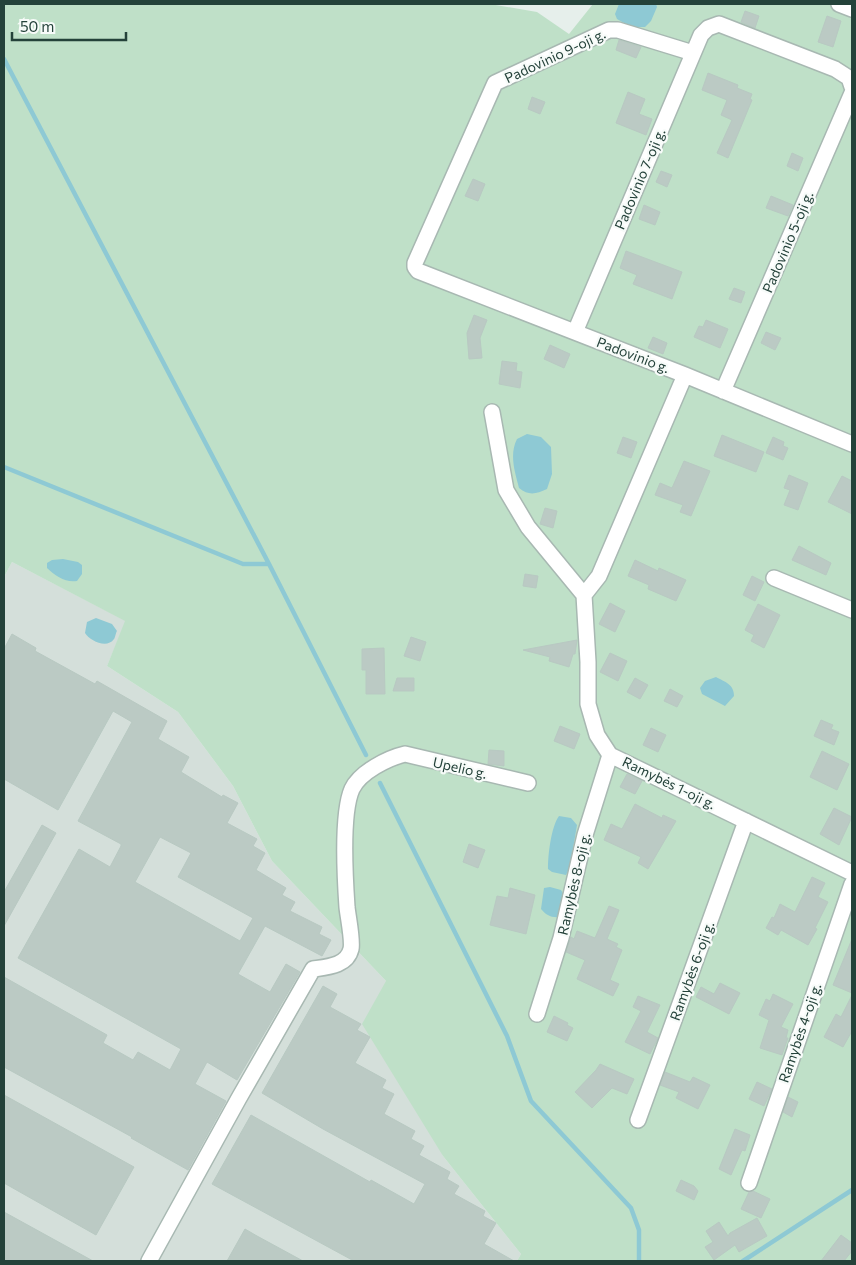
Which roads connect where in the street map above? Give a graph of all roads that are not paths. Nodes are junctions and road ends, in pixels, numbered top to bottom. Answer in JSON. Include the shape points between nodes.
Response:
{"nodes":[{"id":1,"x":839,"y":4,"type":"edge"},
{"id":2,"x":852,"y":9,"type":"edge"},
{"id":3,"x":693,"y":53,"type":"junction"},
{"id":4,"x":852,"y":87,"type":"edge"},
{"id":5,"x":852,"y":93,"type":"edge"},
{"id":6,"x":415,"y":267,"type":"joint"},
{"id":7,"x":575,"y":332,"type":"junction"},
{"id":8,"x":685,"y":375,"type":"junction"},
{"id":9,"x":723,"y":391,"type":"junction"},
{"id":10,"x":492,"y":412,"type":"dead end"},
{"id":11,"x":852,"y":444,"type":"edge"},
{"id":12,"x":774,"y":578,"type":"dead end"},
{"id":13,"x":584,"y":595,"type":"junction"},
{"id":14,"x":852,"y":610,"type":"edge"},
{"id":15,"x":610,"y":754,"type":"junction"},
{"id":16,"x":528,"y":784,"type":"dead end"},
{"id":17,"x":746,"y":821,"type":"junction"},
{"id":18,"x":852,"y":873,"type":"edge"},
{"id":19,"x":852,"y":884,"type":"edge"},
{"id":20,"x":537,"y":1014,"type":"dead end"},
{"id":21,"x":638,"y":1120,"type":"dead end"},
{"id":22,"x":748,"y":1183,"type":"dead end"},
{"id":23,"x":149,"y":1261,"type":"edge"}],
"edges":[{"from":1,"to":2,"type":"street"},
{"from":3,"to":4,"type":"street","name":"Padovinio 7-oji g.","via":[[701,35],[719,24],[835,69],[850,78]]},
{"from":3,"to":6,"type":"street","name":"Padovinio 9-oji g.","via":[[609,30],[495,84]]},
{"from":3,"to":7,"type":"street","name":"Padovinio 7-oji g."},
{"from":5,"to":9,"type":"street","name":"Padovinio 5-oji g."},
{"from":6,"to":7,"type":"street","name":"Padovinio g.","via":[[418,271]]},
{"from":7,"to":8,"type":"street","name":"Padovinio g."},
{"from":8,"to":9,"type":"street","name":"Padovinio g."},
{"from":8,"to":13,"type":"street","via":[[599,576]]},
{"from":9,"to":11,"type":"street","name":"Padovinio g."},
{"from":10,"to":13,"type":"street","via":[[506,490],[528,527]]},
{"from":12,"to":14,"type":"street"},
{"from":13,"to":15,"type":"street","name":"Ramybės 1-oji g.","via":[[588,704],[597,735]]},
{"from":15,"to":17,"type":"street","name":"Ramybės 1-oji g."},
{"from":15,"to":20,"type":"street","name":"Ramybės 8-oji g.","via":[[585,835],[561,938]]},
{"from":16,"to":23,"type":"street","name":"Upelio g.","via":[[405,754],[393,757],[361,776],[352,788],[348,803],[345,837],[351,949],[338,964],[313,969]]},
{"from":17,"to":18,"type":"street","name":"Ramybės 1-oji g."},
{"from":17,"to":21,"type":"street","name":"Ramybės 6-oji g."},
{"from":19,"to":22,"type":"street","name":"Ramybės 4-oji g."}]}
